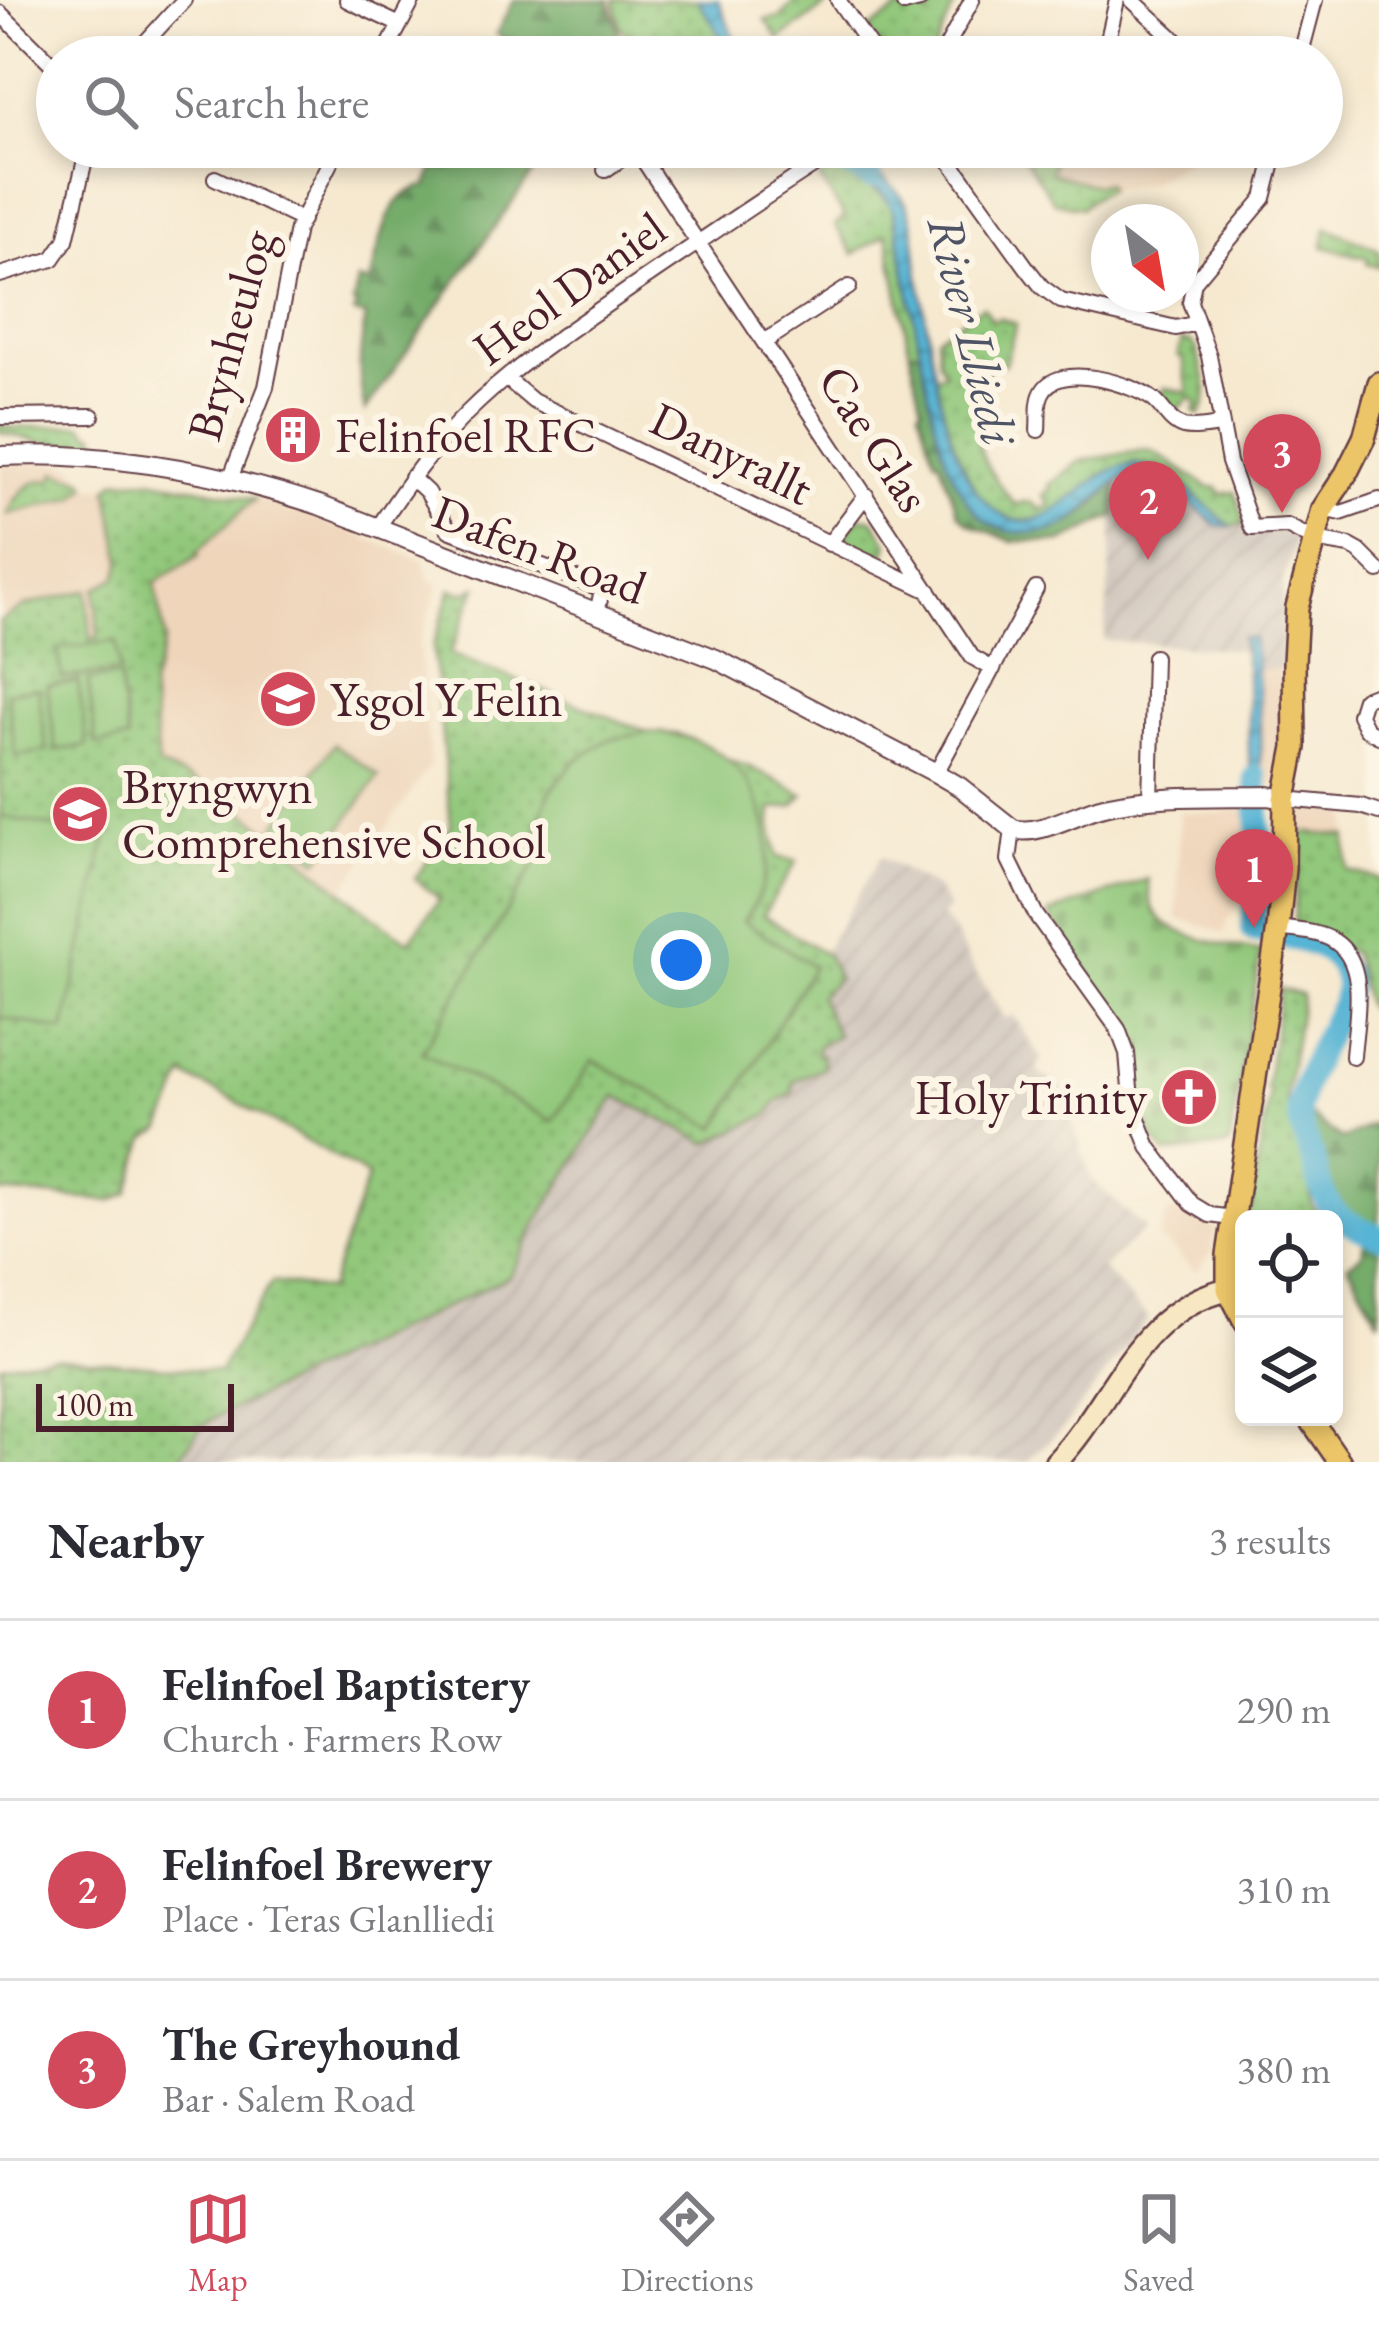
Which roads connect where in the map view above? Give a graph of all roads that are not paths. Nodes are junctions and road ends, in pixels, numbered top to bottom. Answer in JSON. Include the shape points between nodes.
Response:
{"nodes":[{"id":1,"x":184,"y":0,"type":"edge"},
{"id":2,"x":347,"y":0,"type":"edge"},
{"id":3,"x":413,"y":0,"type":"edge"},
{"id":4,"x":838,"y":0,"type":"edge"},
{"id":5,"x":972,"y":0,"type":"edge"},
{"id":6,"x":1117,"y":0,"type":"edge"},
{"id":7,"x":1132,"y":0,"type":"edge"},
{"id":8,"x":1315,"y":0,"type":"edge"},
{"id":9,"x":0,"y":14,"type":"edge"},
{"id":10,"x":400,"y":25,"type":"junction"},
{"id":11,"x":151,"y":36,"type":"edge"},
{"id":12,"x":394,"y":36,"type":"edge"},
{"id":13,"x":863,"y":36,"type":"edge"},
{"id":14,"x":952,"y":36,"type":"edge"},
{"id":15,"x":1109,"y":36,"type":"edge"},
{"id":16,"x":1171,"y":36,"type":"edge"},
{"id":17,"x":1306,"y":36,"type":"edge"},
{"id":18,"x":36,"y":49,"type":"edge"},
{"id":19,"x":83,"y":168,"type":"edge"},
{"id":20,"x":328,"y":168,"type":"edge"},
{"id":21,"x":607,"y":168,"type":"edge"},
{"id":22,"x":651,"y":168,"type":"edge"},
{"id":23,"x":810,"y":168,"type":"edge"},
{"id":24,"x":955,"y":168,"type":"edge"},
{"id":25,"x":1272,"y":168,"type":"edge"},
{"id":26,"x":604,"y":170,"type":"dead end"},
{"id":27,"x":215,"y":178,"type":"dead end"},
{"id":28,"x":302,"y":220,"type":"junction"},
{"id":29,"x":699,"y":242,"type":"junction"},
{"id":30,"x":0,"y":275,"type":"edge"},
{"id":31,"x":849,"y":287,"type":"dead end"},
{"id":32,"x":1197,"y":323,"type":"junction"},
{"id":33,"x":764,"y":342,"type":"junction"},
{"id":34,"x":506,"y":377,"type":"junction"},
{"id":35,"x":1379,"y":383,"type":"edge"},
{"id":36,"x":92,"y":416,"type":"dead end"},
{"id":37,"x":0,"y":417,"type":"edge"},
{"id":38,"x":1221,"y":425,"type":"junction"},
{"id":39,"x":1038,"y":430,"type":"dead end"},
{"id":40,"x":0,"y":456,"type":"edge"},
{"id":41,"x":411,"y":477,"type":"junction"},
{"id":42,"x":230,"y":479,"type":"junction"},
{"id":43,"x":866,"y":495,"type":"junction"},
{"id":44,"x":1379,"y":500,"type":"edge"},
{"id":45,"x":1323,"y":509,"type":"junction"},
{"id":46,"x":376,"y":529,"type":"junction"},
{"id":47,"x":1309,"y":538,"type":"junction"},
{"id":48,"x":829,"y":544,"type":"junction"},
{"id":49,"x":1379,"y":571,"type":"edge"},
{"id":50,"x":1036,"y":589,"type":"dead end"},
{"id":51,"x":929,"y":591,"type":"junction"},
{"id":52,"x":597,"y":614,"type":"junction"},
{"id":53,"x":1154,"y":657,"type":"dead end"},
{"id":54,"x":993,"y":669,"type":"junction"},
{"id":55,"x":1379,"y":693,"type":"edge"},
{"id":56,"x":1379,"y":736,"type":"edge"},
{"id":57,"x":936,"y":773,"type":"junction"},
{"id":58,"x":1276,"y":798,"type":"junction"},
{"id":59,"x":1150,"y":800,"type":"junction"},
{"id":60,"x":1379,"y":812,"type":"edge"},
{"id":61,"x":1012,"y":829,"type":"junction"},
{"id":62,"x":1279,"y":928,"type":"junction"},
{"id":63,"x":1353,"y":1057,"type":"dead end"},
{"id":64,"x":1232,"y":1218,"type":"junction"},
{"id":65,"x":1228,"y":1288,"type":"junction"},
{"id":66,"x":1243,"y":1318,"type":"edge"},
{"id":67,"x":1315,"y":1426,"type":"edge"},
{"id":68,"x":1056,"y":1462,"type":"edge"},
{"id":69,"x":1340,"y":1462,"type":"edge"}],
"edges":[{"from":1,"to":11,"type":"street"},
{"from":2,"to":10,"type":"street"},
{"from":3,"to":10,"type":"street"},
{"from":4,"to":13,"type":"street"},
{"from":5,"to":14,"type":"street"},
{"from":6,"to":15,"type":"street"},
{"from":7,"to":16,"type":"street"},
{"from":8,"to":17,"type":"street"},
{"from":9,"to":18,"type":"street"},
{"from":10,"to":12,"type":"street"},
{"from":19,"to":30,"type":"street","via":[[67,240],[53,260]]},
{"from":20,"to":28,"type":"street","name":"Brynheulog"},
{"from":21,"to":26,"type":"street"},
{"from":22,"to":29,"type":"street","name":"Cae Glas"},
{"from":23,"to":29,"type":"street","name":"Heol Daniel"},
{"from":24,"to":32,"type":"street","via":[[1061,302],[1176,328]]},
{"from":25,"to":32,"type":"street","via":[[1264,198],[1194,282]]},
{"from":27,"to":28,"type":"street"},
{"from":28,"to":42,"type":"street","name":"Brynheulog","via":[[266,388]]},
{"from":29,"to":33,"type":"street","name":"Cae Glas"},
{"from":29,"to":34,"type":"street","name":"Heol Daniel"},
{"from":31,"to":33,"type":"street"},
{"from":32,"to":38,"type":"street"},
{"from":33,"to":43,"type":"street","name":"Cae Glas"},
{"from":34,"to":41,"type":"street","name":"Heol Daniel"},
{"from":34,"to":48,"type":"street","name":"Danyrallt","via":[[533,400]]},
{"from":35,"to":45,"type":"main road","via":[[1364,438]]},
{"from":36,"to":37,"type":"street"},
{"from":38,"to":39,"type":"street","via":[[1188,428],[1134,390],[1065,376],[1040,395]]},
{"from":38,"to":47,"type":"street","via":[[1252,528],[1287,526]]},
{"from":40,"to":42,"type":"street","name":"Dafen Road","via":[[118,459]]},
{"from":41,"to":46,"type":"street","name":"Heol Daniel"},
{"from":41,"to":52,"type":"street","via":[[449,530],[602,589]]},
{"from":42,"to":46,"type":"street","name":"Dafen Road"},
{"from":43,"to":48,"type":"street"},
{"from":43,"to":51,"type":"street","name":"Cae Glas"},
{"from":44,"to":45,"type":"street","via":[[1341,513]]},
{"from":45,"to":47,"type":"main road"},
{"from":46,"to":52,"type":"street","name":"Dafen Road"},
{"from":47,"to":49,"type":"street","via":[[1350,546]]},
{"from":47,"to":58,"type":"main road","via":[[1297,607],[1295,747]]},
{"from":48,"to":51,"type":"street","name":"Danyrallt"},
{"from":50,"to":54,"type":"street"},
{"from":51,"to":54,"type":"street","name":"Cae Glas","via":[[972,657]]},
{"from":52,"to":57,"type":"street","name":"Dafen Road","via":[[716,659]]},
{"from":53,"to":59,"type":"street"},
{"from":54,"to":57,"type":"street"},
{"from":55,"to":56,"type":"street","via":[[1364,699],[1359,715]]},
{"from":57,"to":61,"type":"street","name":"Dafen Road"},
{"from":58,"to":59,"type":"street"},
{"from":58,"to":60,"type":"street"},
{"from":58,"to":62,"type":"main road","via":[[1284,868]]},
{"from":59,"to":61,"type":"street"},
{"from":61,"to":64,"type":"street","via":[[1009,860],[1036,915],[1118,1029],[1130,1101],[1149,1147],[1192,1204]]},
{"from":62,"to":63,"type":"street","via":[[1318,934],[1349,955],[1357,977]]},
{"from":62,"to":64,"type":"main road"},
{"from":64,"to":65,"type":"main road"},
{"from":65,"to":66,"type":"main road"},
{"from":65,"to":68,"type":"main road","via":[[1202,1294],[1163,1321]]},
{"from":67,"to":69,"type":"main road"}]}
